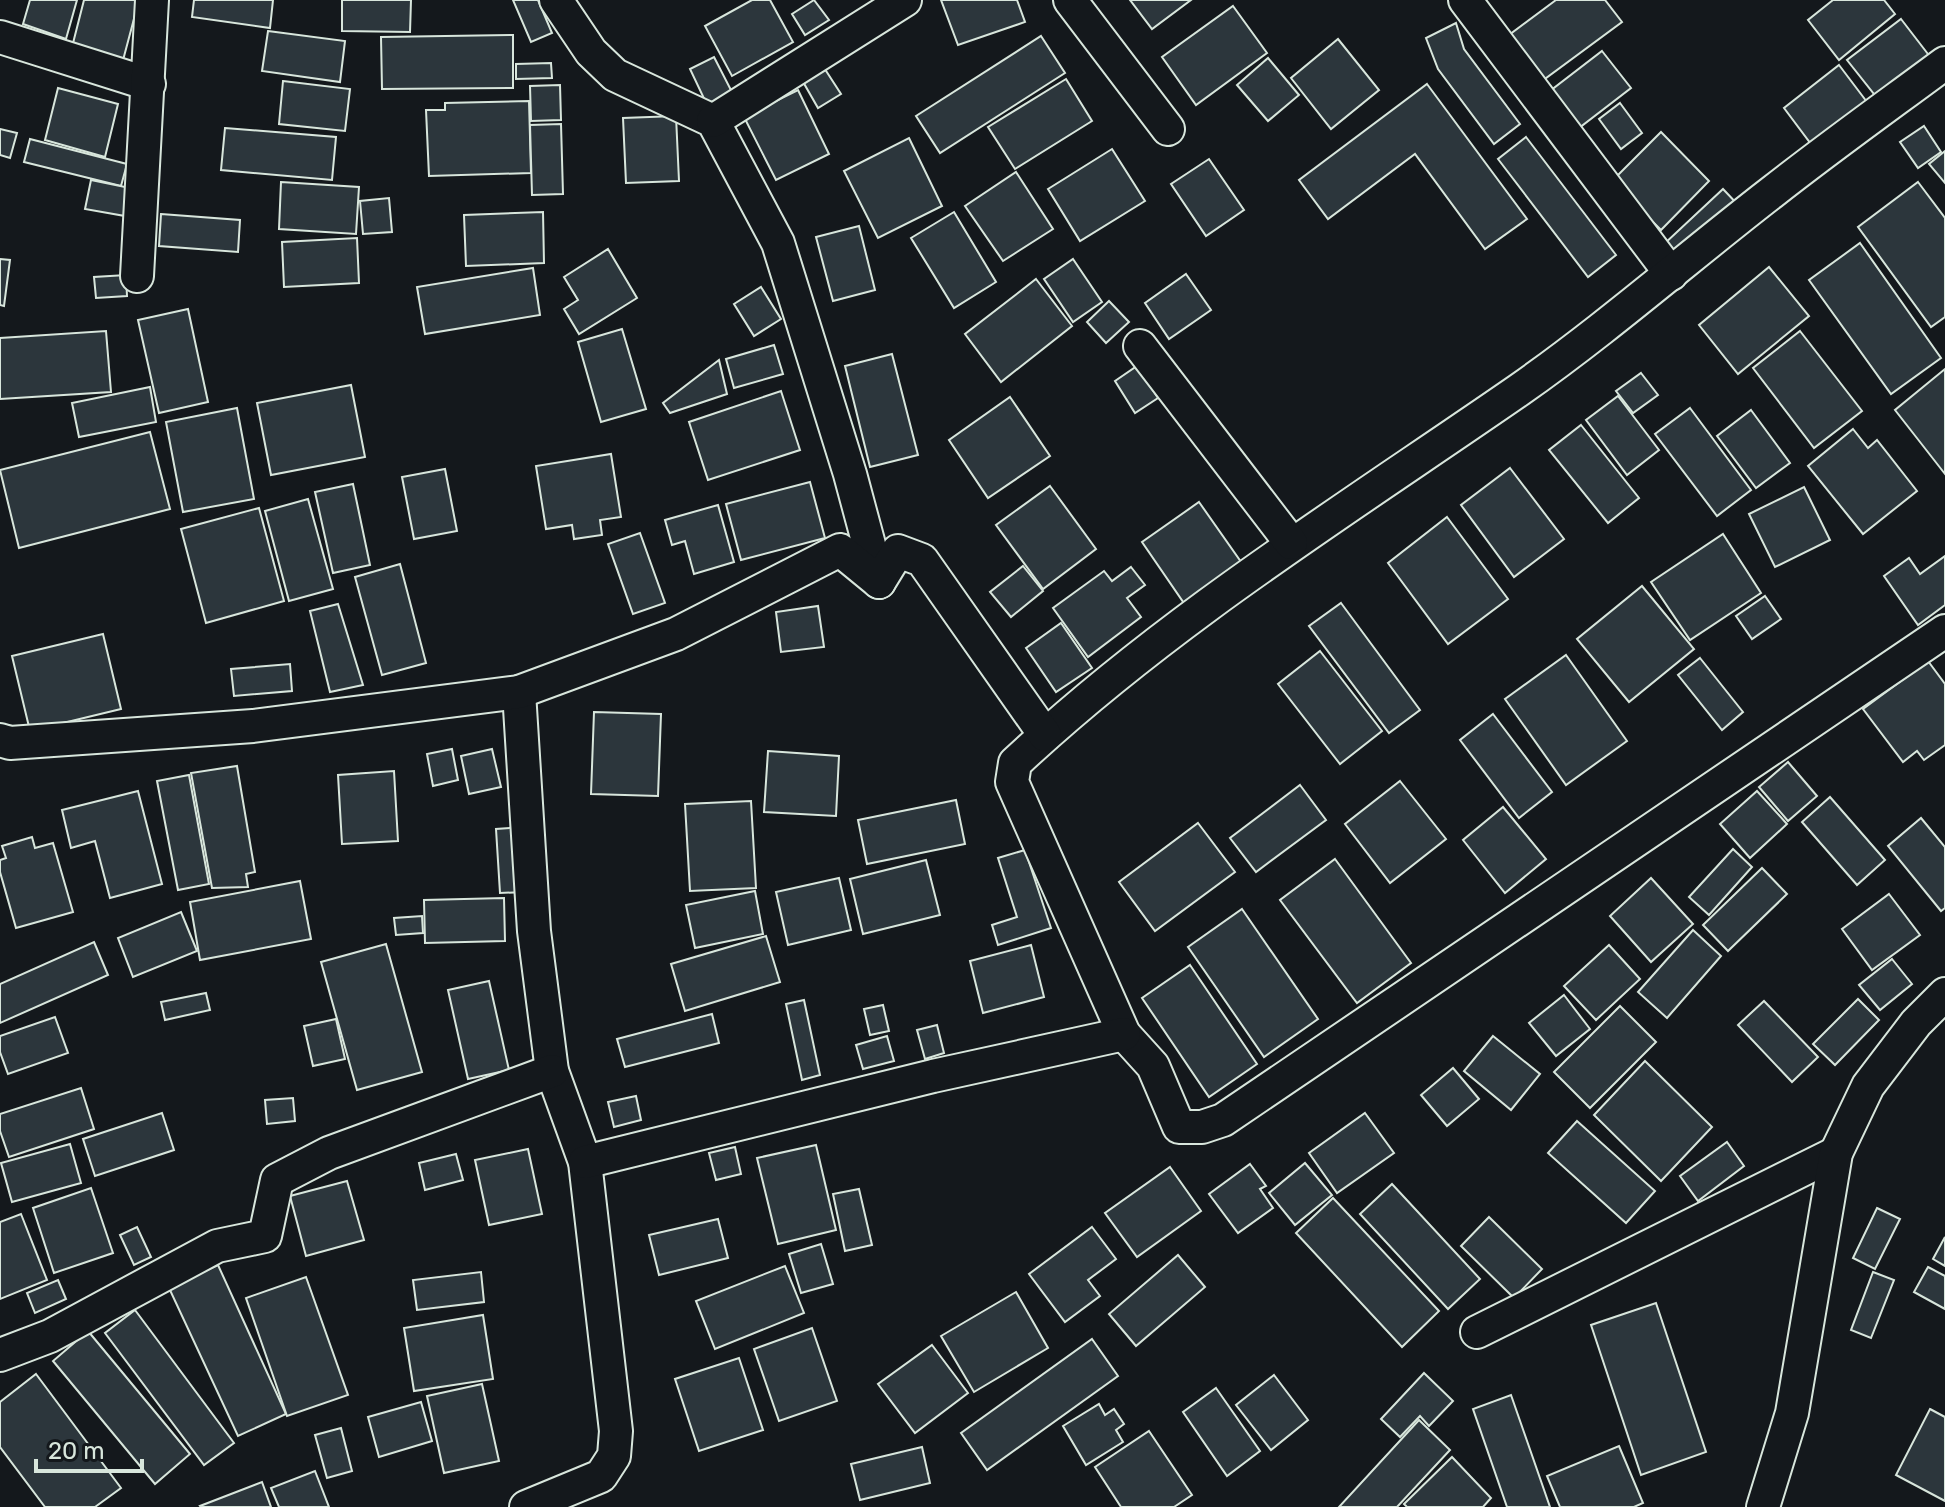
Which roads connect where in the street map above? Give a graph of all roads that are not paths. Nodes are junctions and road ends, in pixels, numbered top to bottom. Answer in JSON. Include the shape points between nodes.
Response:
{"nodes":[{"id":1,"x":152,"y":0,"type":"edge"},
{"id":2,"x":556,"y":0,"type":"edge"},
{"id":3,"x":905,"y":0,"type":"edge"},
{"id":4,"x":1070,"y":0,"type":"edge"},
{"id":5,"x":1465,"y":0,"type":"edge"},
{"id":6,"x":0,"y":37,"type":"edge"},
{"id":7,"x":1945,"y":63,"type":"edge"},
{"id":8,"x":149,"y":84,"type":"junction"},
{"id":9,"x":713,"y":121,"type":"junction"},
{"id":10,"x":1168,"y":129,"type":"dead end"},
{"id":11,"x":1671,"y":274,"type":"junction"},
{"id":12,"x":137,"y":276,"type":"dead end"},
{"id":13,"x":1140,"y":346,"type":"dead end"},
{"id":14,"x":1291,"y":543,"type":"junction"},
{"id":15,"x":879,"y":582,"type":"junction"},
{"id":16,"x":1945,"y":631,"type":"edge"},
{"id":17,"x":519,"y":692,"type":"junction"},
{"id":18,"x":1045,"y":735,"type":"junction"},
{"id":19,"x":0,"y":740,"type":"edge"},
{"id":20,"x":1945,"y":994,"type":"edge"},
{"id":21,"x":1124,"y":1034,"type":"junction"},
{"id":22,"x":552,"y":1071,"type":"junction"},
{"id":23,"x":1836,"y":1153,"type":"junction"},
{"id":24,"x":585,"y":1162,"type":"junction"},
{"id":25,"x":1477,"y":1332,"type":"dead end"},
{"id":26,"x":0,"y":1355,"type":"edge"},
{"id":27,"x":526,"y":1507,"type":"edge"},
{"id":28,"x":1763,"y":1507,"type":"edge"}],
"edges":[{"from":1,"to":8,"type":"street"},
{"from":2,"to":9,"type":"street","via":[[591,52],[615,75]]},
{"from":3,"to":9,"type":"street"},
{"from":4,"to":10,"type":"street"},
{"from":5,"to":11,"type":"street"},
{"from":6,"to":8,"type":"street"},
{"from":7,"to":11,"type":"street"},
{"from":8,"to":12,"type":"street"},
{"from":9,"to":15,"type":"street","via":[[778,243]]},
{"from":11,"to":14,"type":"street","via":[[1521,388]]},
{"from":13,"to":14,"type":"street"},
{"from":14,"to":18,"type":"street"},
{"from":15,"to":17,"type":"street","via":[[840,550],[676,634]]},
{"from":15,"to":18,"type":"street","via":[[898,551],[922,560]]},
{"from":16,"to":21,"type":"street","via":[[1223,1120],[1179,1127],[1153,1066]]},
{"from":17,"to":19,"type":"street","via":[[253,726]]},
{"from":17,"to":22,"type":"street","via":[[534,931]]},
{"from":18,"to":21,"type":"street","via":[[1015,763],[1012,782]]},
{"from":20,"to":23,"type":"street","via":[[1868,1086]]},
{"from":21,"to":24,"type":"street"},
{"from":22,"to":24,"type":"street"},
{"from":22,"to":26,"type":"street","via":[[329,1153],[290,1173],[277,1180],[265,1236],[217,1246],[50,1336]]},
{"from":23,"to":25,"type":"street"},
{"from":23,"to":28,"type":"street","via":[[1792,1413]]},
{"from":24,"to":27,"type":"street","via":[[616,1431],[614,1456],[601,1476]]}]}
